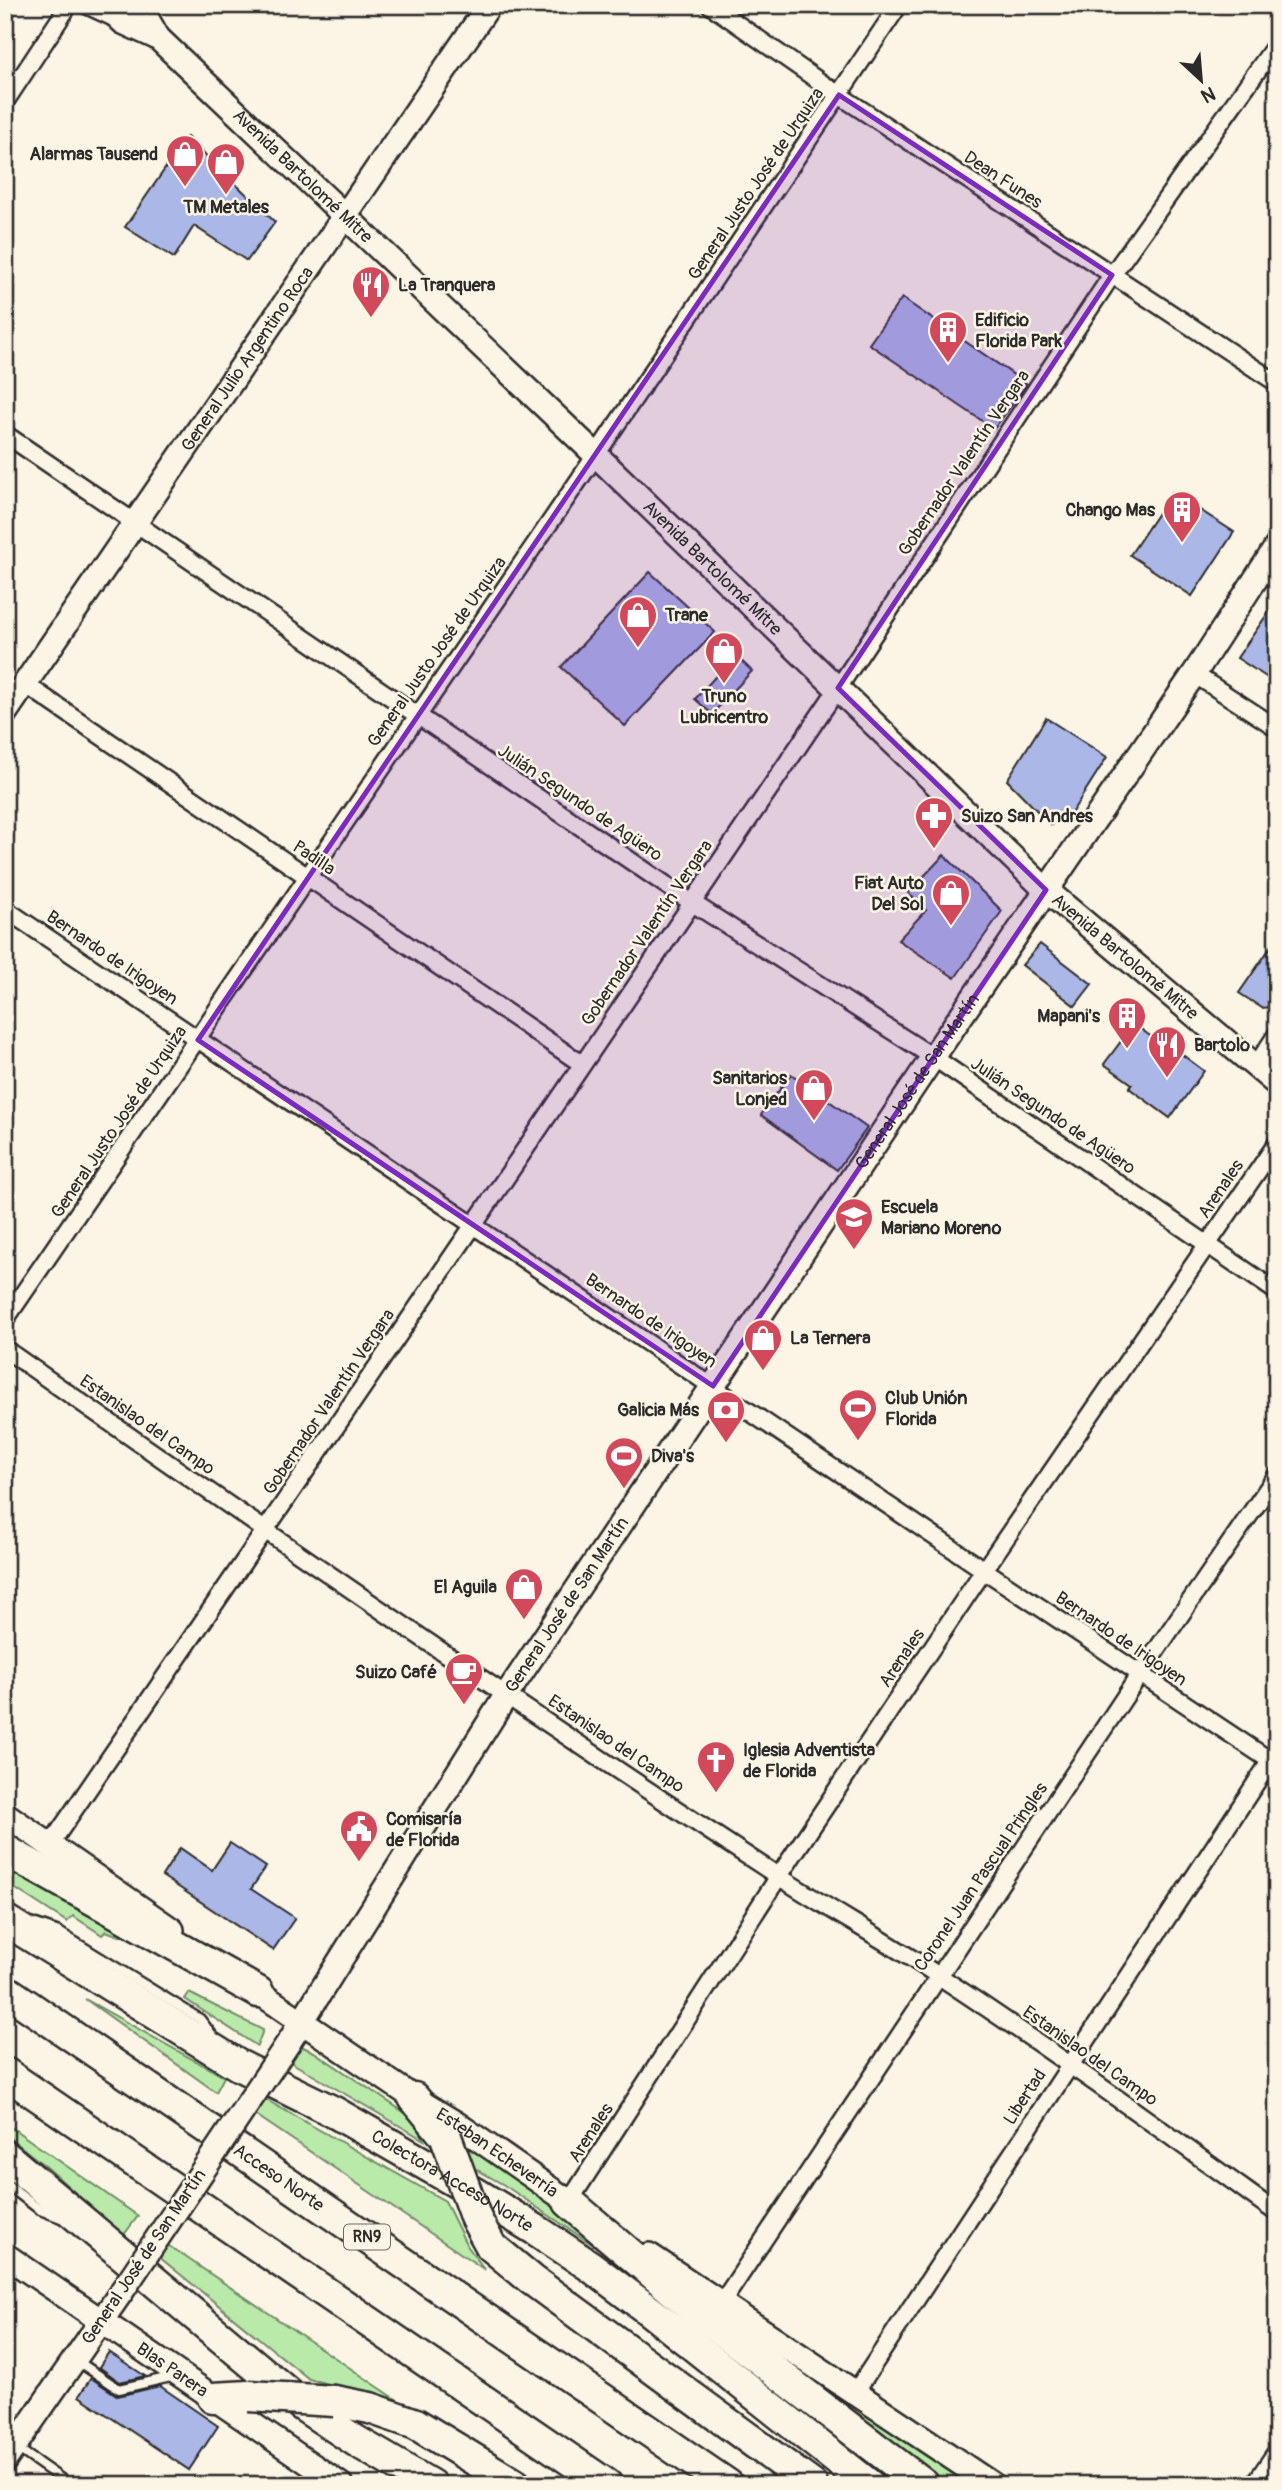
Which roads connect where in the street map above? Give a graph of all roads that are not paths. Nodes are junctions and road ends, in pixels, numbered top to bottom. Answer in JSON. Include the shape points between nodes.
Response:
{"nodes":[{"id":1,"x":69,"y":5,"type":"edge"},
{"id":2,"x":86,"y":5,"type":"edge"},
{"id":3,"x":106,"y":5,"type":"edge"},
{"id":4,"x":489,"y":5,"type":"edge"},
{"id":5,"x":710,"y":5,"type":"edge"},
{"id":6,"x":899,"y":5,"type":"edge"},
{"id":7,"x":140,"y":6,"type":"edge"},
{"id":8,"x":123,"y":22,"type":"junction"},
{"id":9,"x":158,"y":38,"type":"junction"},
{"id":10,"x":1277,"y":43,"type":"edge"},
{"id":11,"x":839,"y":95,"type":"junction"},
{"id":12,"x":5,"y":102,"type":"edge"},
{"id":13,"x":344,"y":216,"type":"junction"},
{"id":14,"x":1112,"y":275,"type":"junction"},
{"id":15,"x":1277,"y":383,"type":"edge"},
{"id":16,"x":5,"y":434,"type":"edge"},
{"id":17,"x":596,"y":455,"type":"junction"},
{"id":18,"x":135,"y":522,"type":"junction"},
{"id":19,"x":1277,"y":546,"type":"edge"},
{"id":20,"x":1194,"y":674,"type":"junction"},
{"id":21,"x":25,"y":684,"type":"junction"},
{"id":22,"x":838,"y":688,"type":"junction"},
{"id":23,"x":5,"y":713,"type":"edge"},
{"id":24,"x":417,"y":715,"type":"junction"},
{"id":25,"x":1277,"y":728,"type":"edge"},
{"id":26,"x":307,"y":876,"type":"junction"},
{"id":27,"x":1046,"y":890,"type":"junction"},
{"id":28,"x":691,"y":902,"type":"junction"},
{"id":29,"x":5,"y":909,"type":"edge"},
{"id":30,"x":1277,"y":1034,"type":"edge"},
{"id":31,"x":198,"y":1041,"type":"junction"},
{"id":32,"x":933,"y":1057,"type":"junction"},
{"id":33,"x":582,"y":1064,"type":"junction"},
{"id":34,"x":1255,"y":1067,"type":"junction"},
{"id":35,"x":1277,"y":1084,"type":"edge"},
{"id":36,"x":1277,"y":1143,"type":"edge"},
{"id":37,"x":474,"y":1226,"type":"junction"},
{"id":38,"x":1207,"y":1244,"type":"junction"},
{"id":39,"x":1277,"y":1292,"type":"edge"},
{"id":40,"x":5,"y":1321,"type":"edge"},
{"id":41,"x":5,"y":1349,"type":"edge"},
{"id":42,"x":713,"y":1386,"type":"junction"},
{"id":43,"x":1277,"y":1475,"type":"edge"},
{"id":44,"x":265,"y":1531,"type":"junction"},
{"id":45,"x":984,"y":1570,"type":"junction"},
{"id":46,"x":1140,"y":1674,"type":"junction"},
{"id":47,"x":507,"y":1694,"type":"junction"},
{"id":48,"x":1275,"y":1760,"type":"edge"},
{"id":49,"x":5,"y":1814,"type":"edge"},
{"id":50,"x":50,"y":1844,"type":"junction"},
{"id":51,"x":5,"y":1850,"type":"edge"},
{"id":52,"x":779,"y":1877,"type":"junction"},
{"id":53,"x":5,"y":1914,"type":"edge"},
{"id":54,"x":5,"y":1920,"type":"edge"},
{"id":55,"x":939,"y":1976,"type":"junction"},
{"id":56,"x":5,"y":1990,"type":"edge"},
{"id":57,"x":258,"y":1992,"type":"junction"},
{"id":58,"x":300,"y":2021,"type":"junction"},
{"id":59,"x":1070,"y":2063,"type":"junction"},
{"id":60,"x":238,"y":2065,"type":"junction"},
{"id":61,"x":5,"y":2073,"type":"edge"},
{"id":62,"x":414,"y":2098,"type":"junction"},
{"id":63,"x":5,"y":2156,"type":"edge"},
{"id":64,"x":5,"y":2183,"type":"edge"},
{"id":65,"x":569,"y":2202,"type":"junction"},
{"id":66,"x":1277,"y":2213,"type":"edge"},
{"id":67,"x":95,"y":2231,"type":"junction"},
{"id":68,"x":5,"y":2255,"type":"edge"},
{"id":69,"x":722,"y":2304,"type":"junction"},
{"id":70,"x":100,"y":2321,"type":"junction"},
{"id":71,"x":74,"y":2358,"type":"junction"},
{"id":72,"x":180,"y":2375,"type":"junction"},
{"id":73,"x":854,"y":2393,"type":"junction"},
{"id":74,"x":213,"y":2398,"type":"junction"},
{"id":75,"x":10,"y":2453,"type":"edge"},
{"id":76,"x":1277,"y":2457,"type":"edge"},
{"id":77,"x":70,"y":2485,"type":"edge"},
{"id":78,"x":341,"y":2485,"type":"edge"},
{"id":79,"x":431,"y":2485,"type":"edge"},
{"id":80,"x":516,"y":2485,"type":"edge"},
{"id":81,"x":607,"y":2485,"type":"edge"},
{"id":82,"x":728,"y":2485,"type":"edge"},
{"id":83,"x":812,"y":2485,"type":"edge"},
{"id":84,"x":869,"y":2485,"type":"edge"},
{"id":85,"x":923,"y":2485,"type":"edge"},
{"id":86,"x":993,"y":2485,"type":"edge"},
{"id":87,"x":1258,"y":2485,"type":"edge"}],
"edges":[{"from":1,"to":12,"type":"street"},
{"from":2,"to":8,"type":"street"},
{"from":3,"to":8,"type":"street","name":"Avenida Bartolomé Mitre"},
{"from":4,"to":13,"type":"street","name":"General Julio Argentino Roca"},
{"from":5,"to":11,"type":"street","name":"Dean Funes"},
{"from":6,"to":11,"type":"street","name":"General Justo José de Urquiza"},
{"from":7,"to":9,"type":"street","name":"Avenida Bartolomé Mitre"},
{"from":8,"to":9,"type":"street","name":"Avenida Bartolomé Mitre"},
{"from":9,"to":13,"type":"street","name":"Avenida Bartolomé Mitre"},
{"from":10,"to":14,"type":"street","name":"Gobernador Valentín Vergara"},
{"from":11,"to":14,"type":"street","name":"Dean Funes"},
{"from":11,"to":17,"type":"street","name":"General Justo José de Urquiza"},
{"from":13,"to":17,"type":"street","name":"Avenida Bartolomé Mitre"},
{"from":13,"to":18,"type":"street","name":"General Julio Argentino Roca"},
{"from":14,"to":15,"type":"street","name":"Dean Funes"},
{"from":14,"to":22,"type":"street","name":"Gobernador Valentín Vergara"},
{"from":16,"to":18,"type":"street","name":"Julián Segundo de Agüero"},
{"from":17,"to":22,"type":"street","name":"Avenida Bartolomé Mitre"},
{"from":17,"to":24,"type":"street","name":"General Justo José de Urquiza"},
{"from":18,"to":21,"type":"street","name":"General Julio Argentino Roca"},
{"from":18,"to":24,"type":"street","name":"Julián Segundo de Agüero"},
{"from":19,"to":20,"type":"street","name":"General José de San Martín"},
{"from":20,"to":25,"type":"street"},
{"from":20,"to":27,"type":"street","name":"General José de San Martín"},
{"from":21,"to":23,"type":"street","name":"General Julio Argentino Roca"},
{"from":21,"to":26,"type":"street","name":"Padilla"},
{"from":22,"to":27,"type":"street","name":"Avenida Bartolomé Mitre"},
{"from":22,"to":28,"type":"street","name":"Gobernador Valentín Vergara"},
{"from":24,"to":26,"type":"street","name":"General Justo José de Urquiza"},
{"from":24,"to":28,"type":"street","name":"Julián Segundo de Agüero"},
{"from":26,"to":31,"type":"street","name":"General Justo José de Urquiza"},
{"from":26,"to":33,"type":"street","name":"Padilla"},
{"from":27,"to":32,"type":"street","name":"General José de San Martín"},
{"from":27,"to":34,"type":"street","name":"Avenida Bartolomé Mitre"},
{"from":28,"to":32,"type":"street","name":"Julián Segundo de Agüero"},
{"from":28,"to":33,"type":"street","name":"Gobernador Valentín Vergara"},
{"from":29,"to":31,"type":"street","name":"Bernardo de Irigoyen"},
{"from":30,"to":34,"type":"street"},
{"from":31,"to":37,"type":"street","name":"Bernardo de Irigoyen"},
{"from":31,"to":40,"type":"street","name":"General Justo José de Urquiza"},
{"from":32,"to":38,"type":"street","name":"Julián Segundo de Agüero"},
{"from":32,"to":42,"type":"street","name":"General José de San Martín"},
{"from":33,"to":37,"type":"street","name":"Gobernador Valentín Vergara"},
{"from":34,"to":35,"type":"street","name":"Avenida Bartolomé Mitre"},
{"from":36,"to":38,"type":"street","name":"Arenales"},
{"from":37,"to":42,"type":"street","name":"Bernardo de Irigoyen"},
{"from":37,"to":44,"type":"street","name":"Gobernador Valentín Vergara"},
{"from":38,"to":39,"type":"street","name":"Julián Segundo de Agüero"},
{"from":38,"to":45,"type":"street","name":"Arenales"},
{"from":41,"to":44,"type":"street","name":"Estanislao del Campo"},
{"from":42,"to":45,"type":"street","name":"Bernardo de Irigoyen"},
{"from":42,"to":47,"type":"street","name":"General José de San Martín"},
{"from":43,"to":46,"type":"street","name":"Coronel Juan Pascual Pringles"},
{"from":44,"to":47,"type":"street","name":"Estanislao del Campo"},
{"from":44,"to":50,"type":"street","name":"Gobernador Valentín Vergara"},
{"from":45,"to":46,"type":"street","name":"Bernardo de Irigoyen"},
{"from":45,"to":52,"type":"street","name":"Arenales"},
{"from":46,"to":48,"type":"street","name":"Bernardo de Irigoyen"},
{"from":46,"to":55,"type":"street","name":"Coronel Juan Pascual Pringles"},
{"from":47,"to":52,"type":"street","name":"Estanislao del Campo"},
{"from":47,"to":58,"type":"street","name":"General José de San Martín"},
{"from":48,"to":59,"type":"street","name":"Libertad"},
{"from":49,"to":50,"type":"street","name":"Esteban Echeverría"},
{"from":50,"to":57,"type":"street","name":"Esteban Echeverría"},
{"from":51,"to":57,"type":"highway"},
{"from":52,"to":55,"type":"street","name":"Estanislao del Campo"},
{"from":52,"to":65,"type":"street","name":"Arenales"},
{"from":53,"to":60,"type":"lane","via":[[59,1932],[200,2019]]},
{"from":54,"to":60,"type":"highway","name":"Colectora Acceso Norte"},
{"from":55,"to":59,"type":"street","name":"Estanislao del Campo"},
{"from":55,"to":69,"type":"street","name":"Coronel Juan Pascual Pringles"},
{"from":56,"to":82,"type":"highway","name":"Acceso Norte","number":"RN9"},
{"from":57,"to":58,"type":"street","name":"Esteban Echeverría"},
{"from":58,"to":62,"type":"street","name":"Esteban Echeverría"},
{"from":58,"to":70,"type":"street","name":"General José de San Martín","bridge":true},
{"from":59,"to":66,"type":"street","name":"Estanislao del Campo"},
{"from":59,"to":73,"type":"street","name":"Libertad"},
{"from":60,"to":84,"type":"highway","name":"Colectora Acceso Norte","via":[[334,2112],[477,2193],[590,2266]]},
{"from":61,"to":81,"type":"highway"},
{"from":62,"to":65,"type":"street","name":"Esteban Echeverría"},
{"from":62,"to":83,"type":"highway","bridge":true,"via":[[446,2137],[476,2220],[491,2246]]},
{"from":63,"to":67,"type":"highway"},
{"from":64,"to":67,"type":"lane","via":[[40,2210]]},
{"from":65,"to":69,"type":"street","name":"Esteban Echeverría"},
{"from":65,"to":85,"type":"highway","via":[[698,2312]]},
{"from":67,"to":79,"type":"highway","via":[[303,2406]]},
{"from":68,"to":70,"type":"street","name":"Blas Parera"},
{"from":69,"to":73,"type":"street","name":"Esteban Echeverría"},
{"from":70,"to":71,"type":"street","name":"General José de San Martín"},
{"from":70,"to":72,"type":"street","name":"Blas Parera"},
{"from":71,"to":72,"type":"lane","via":[[119,2389]]},
{"from":71,"to":75,"type":"street","name":"General José de San Martín"},
{"from":72,"to":74,"type":"street","name":"Blas Parera"},
{"from":73,"to":86,"type":"street","name":"Esteban Echeverría"},
{"from":74,"to":78,"type":"street","name":"Blas Parera"},
{"from":74,"to":80,"type":"highway","bridge":true,"via":[[334,2401],[370,2408],[416,2424]]},
{"from":75,"to":77,"type":"lane"},
{"from":76,"to":87,"type":"street"}]}
